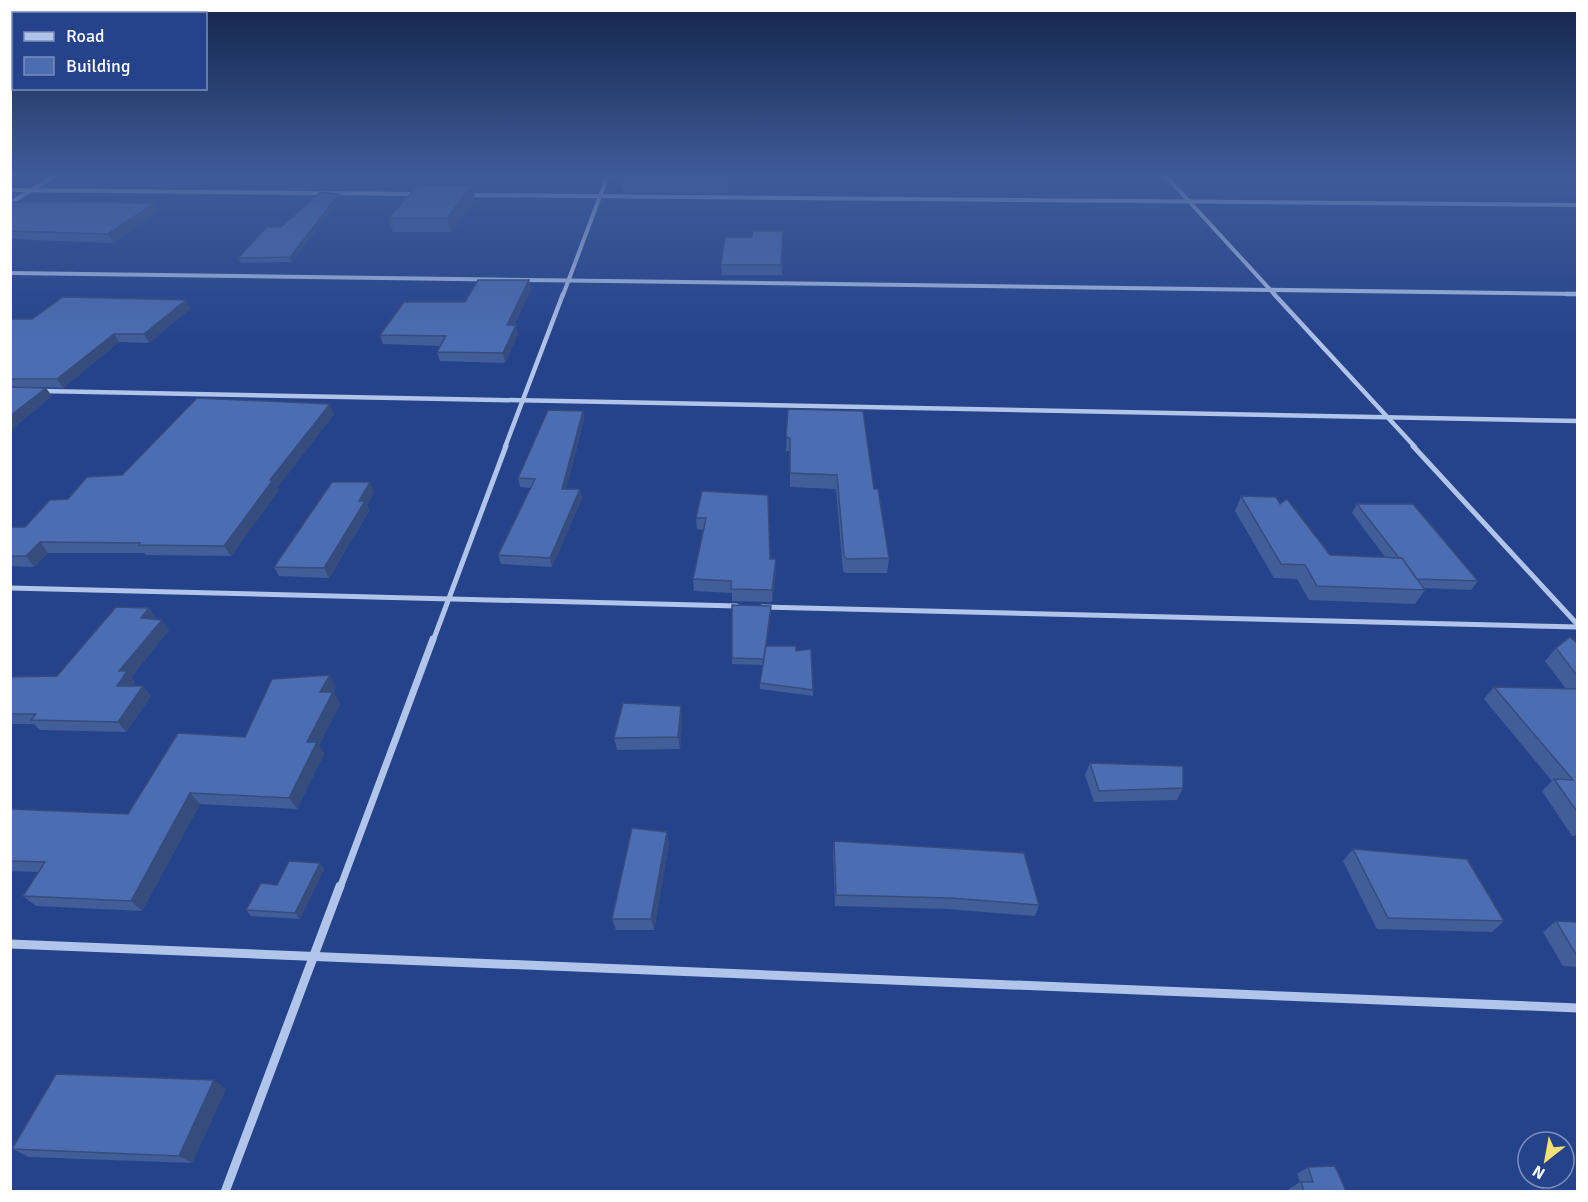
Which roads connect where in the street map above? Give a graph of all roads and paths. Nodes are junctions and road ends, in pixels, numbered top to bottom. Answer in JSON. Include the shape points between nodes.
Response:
{"nodes":[{"id":1,"x":586,"y":231,"type":"edge"},
{"id":2,"x":1216,"y":231,"type":"edge"},
{"id":3,"x":10,"y":273,"type":"edge"},
{"id":4,"x":568,"y":279,"type":"junction"},
{"id":5,"x":1272,"y":290,"type":"junction"},
{"id":6,"x":1578,"y":294,"type":"edge"},
{"id":7,"x":34,"y":391,"type":"edge"},
{"id":8,"x":522,"y":401,"type":"junction"},
{"id":9,"x":1388,"y":417,"type":"junction"},
{"id":10,"x":1578,"y":421,"type":"edge"},
{"id":11,"x":10,"y":588,"type":"edge"},
{"id":12,"x":447,"y":599,"type":"junction"},
{"id":13,"x":744,"y":607,"type":"edge"},
{"id":14,"x":756,"y":607,"type":"edge"},
{"id":15,"x":1578,"y":626,"type":"edge"},
{"id":16,"x":10,"y":944,"type":"edge"},
{"id":17,"x":315,"y":955,"type":"junction"},
{"id":18,"x":1578,"y":1008,"type":"edge"},
{"id":19,"x":225,"y":1191,"type":"edge"}],
"edges":[{"from":1,"to":4,"type":"street"},
{"from":2,"to":5,"type":"street"},
{"from":3,"to":4,"type":"street"},
{"from":4,"to":5,"type":"street"},
{"from":4,"to":8,"type":"street"},
{"from":5,"to":6,"type":"street"},
{"from":5,"to":9,"type":"street"},
{"from":7,"to":8,"type":"street"},
{"from":8,"to":9,"type":"street"},
{"from":8,"to":12,"type":"street"},
{"from":9,"to":10,"type":"street"},
{"from":9,"to":15,"type":"street"},
{"from":11,"to":12,"type":"street"},
{"from":12,"to":13,"type":"street"},
{"from":12,"to":17,"type":"street"},
{"from":14,"to":15,"type":"street"},
{"from":16,"to":17,"type":"street"},
{"from":17,"to":18,"type":"street"},
{"from":17,"to":19,"type":"street"}]}
